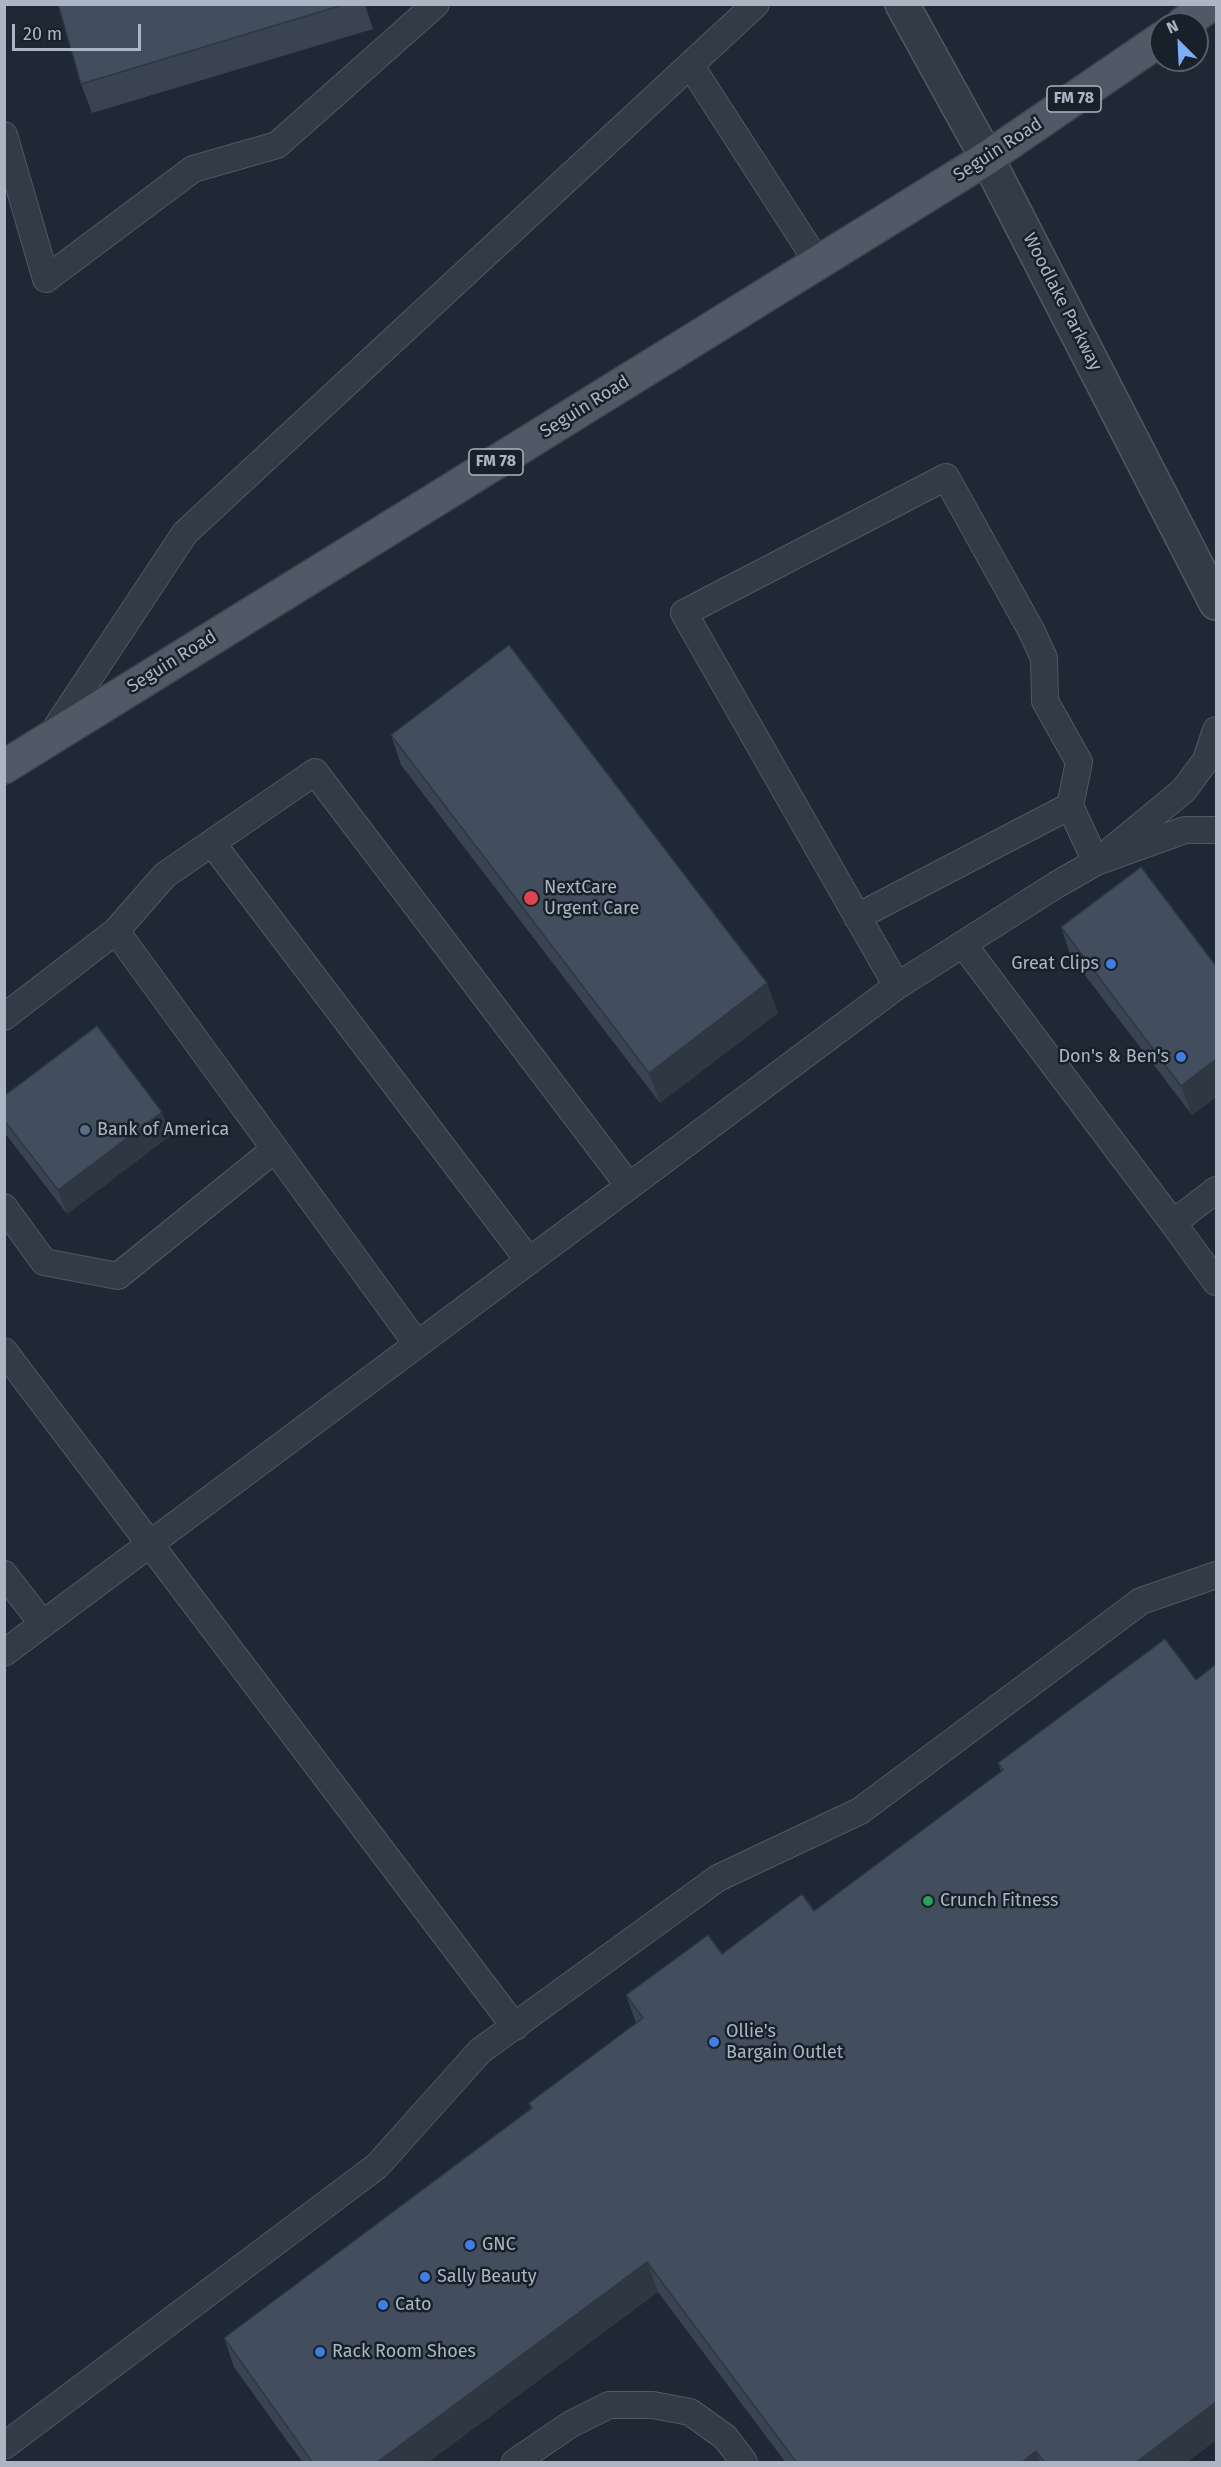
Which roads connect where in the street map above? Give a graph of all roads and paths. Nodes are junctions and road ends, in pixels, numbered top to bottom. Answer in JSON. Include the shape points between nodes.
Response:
{"nodes":[{"id":1,"x":436,"y":4,"type":"edge"},
{"id":2,"x":756,"y":4,"type":"edge"},
{"id":3,"x":902,"y":4,"type":"edge"},
{"id":4,"x":1149,"y":47,"type":"edge"},
{"id":5,"x":692,"y":66,"type":"junction"},
{"id":6,"x":4,"y":135,"type":"edge"},
{"id":7,"x":987,"y":158,"type":"junction"},
{"id":8,"x":818,"y":263,"type":"junction"},
{"id":9,"x":1216,"y":603,"type":"edge"},
{"id":10,"x":1216,"y":730,"type":"edge"},
{"id":11,"x":49,"y":738,"type":"junction"},
{"id":12,"x":4,"y":767,"type":"edge"},
{"id":13,"x":1070,"y":806,"type":"junction"},
{"id":14,"x":1216,"y":830,"type":"edge"},
{"id":15,"x":212,"y":843,"type":"junction"},
{"id":16,"x":1096,"y":862,"type":"junction"},
{"id":17,"x":857,"y":917,"type":"junction"},
{"id":18,"x":116,"y":931,"type":"junction"},
{"id":19,"x":963,"y":944,"type":"junction"},
{"id":20,"x":897,"y":986,"type":"junction"},
{"id":21,"x":4,"y":1017,"type":"edge"},
{"id":22,"x":275,"y":1149,"type":"junction"},
{"id":23,"x":629,"y":1186,"type":"junction"},
{"id":24,"x":1216,"y":1190,"type":"edge"},
{"id":25,"x":4,"y":1207,"type":"edge"},
{"id":26,"x":1173,"y":1223,"type":"junction"},
{"id":27,"x":529,"y":1261,"type":"junction"},
{"id":28,"x":1216,"y":1282,"type":"edge"},
{"id":29,"x":417,"y":1344,"type":"junction"},
{"id":30,"x":4,"y":1351,"type":"edge"},
{"id":31,"x":150,"y":1544,"type":"junction"},
{"id":32,"x":4,"y":1574,"type":"edge"},
{"id":33,"x":1216,"y":1575,"type":"edge"},
{"id":34,"x":43,"y":1624,"type":"junction"},
{"id":35,"x":4,"y":1653,"type":"edge"},
{"id":36,"x":515,"y":2027,"type":"junction"},
{"id":37,"x":4,"y":2446,"type":"edge"},
{"id":38,"x":515,"y":2463,"type":"edge"},
{"id":39,"x":744,"y":2463,"type":"edge"}],
"edges":[{"from":1,"to":6,"type":"lane","via":[[277,145],[193,169],[46,279]]},
{"from":2,"to":5,"type":"lane"},
{"from":3,"to":7,"type":"street","name":"Woodlake Parkway"},
{"from":4,"to":7,"type":"main road","name":"Seguin Road","number":"FM 78"},
{"from":5,"to":8,"type":"lane"},
{"from":5,"to":11,"type":"lane","via":[[185,533]]},
{"from":7,"to":8,"type":"main road","name":"Seguin Road","number":"FM 78"},
{"from":7,"to":9,"type":"street","name":"Woodlake Parkway"},
{"from":8,"to":11,"type":"main road","name":"Seguin Road","number":"FM 78"},
{"from":10,"to":16,"type":"lane","via":[[1206,760],[1185,790]]},
{"from":11,"to":12,"type":"main road","name":"Seguin Road","number":"FM 78"},
{"from":13,"to":16,"type":"lane"},
{"from":13,"to":17,"type":"lane"},
{"from":13,"to":17,"type":"lane","via":[[1079,762],[1044,700],[1044,658],[946,477],[684,613]]},
{"from":14,"to":16,"type":"lane","via":[[1185,830]]},
{"from":15,"to":18,"type":"lane","via":[[165,875]]},
{"from":15,"to":23,"type":"lane","via":[[315,772]]},
{"from":15,"to":27,"type":"lane"},
{"from":16,"to":19,"type":"lane"},
{"from":17,"to":20,"type":"lane"},
{"from":18,"to":21,"type":"lane"},
{"from":18,"to":22,"type":"lane"},
{"from":19,"to":20,"type":"lane"},
{"from":19,"to":26,"type":"lane"},
{"from":20,"to":23,"type":"lane"},
{"from":22,"to":25,"type":"lane","via":[[118,1276],[44,1262]]},
{"from":22,"to":29,"type":"lane"},
{"from":23,"to":27,"type":"lane"},
{"from":24,"to":26,"type":"lane"},
{"from":26,"to":28,"type":"lane"},
{"from":27,"to":29,"type":"lane"},
{"from":29,"to":31,"type":"lane"},
{"from":30,"to":31,"type":"lane"},
{"from":31,"to":34,"type":"lane"},
{"from":31,"to":36,"type":"lane"},
{"from":32,"to":34,"type":"lane"},
{"from":33,"to":36,"type":"lane","via":[[1141,1601],[860,1811],[718,1878]]},
{"from":34,"to":35,"type":"lane"},
{"from":36,"to":37,"type":"lane","via":[[480,2051],[377,2166]]},
{"from":38,"to":39,"type":"lane","via":[[571,2424],[609,2406],[653,2405],[690,2412],[725,2437]]}]}
